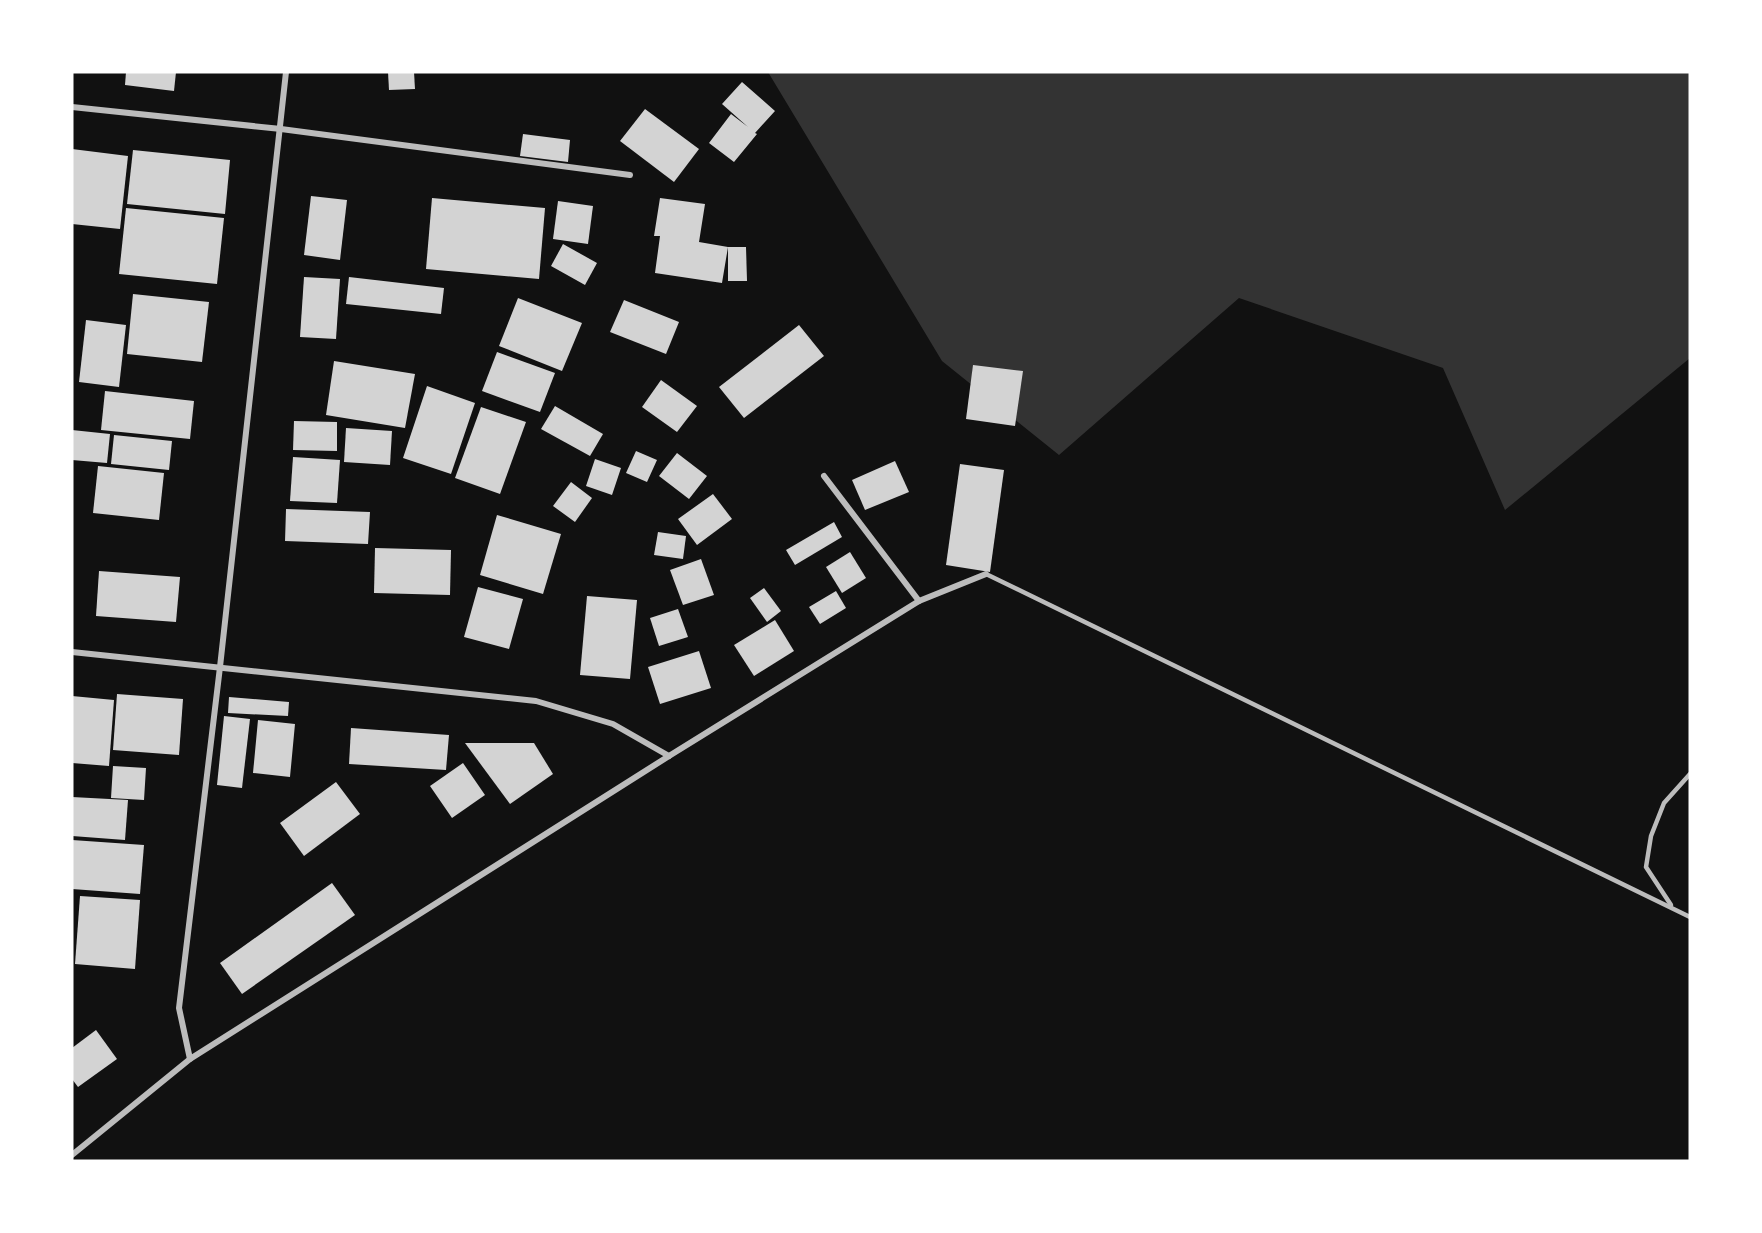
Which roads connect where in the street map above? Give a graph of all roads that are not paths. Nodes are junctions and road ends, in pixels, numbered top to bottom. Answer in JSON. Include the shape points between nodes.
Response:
{"nodes":[{"id":1,"x":286,"y":72,"type":"edge"},
{"id":2,"x":72,"y":107,"type":"edge"},
{"id":3,"x":281,"y":129,"type":"junction"},
{"id":4,"x":630,"y":175,"type":"dead end"},
{"id":5,"x":824,"y":476,"type":"dead end"},
{"id":6,"x":986,"y":574,"type":"joint"},
{"id":7,"x":919,"y":601,"type":"junction"},
{"id":8,"x":72,"y":652,"type":"edge"},
{"id":9,"x":220,"y":667,"type":"junction"},
{"id":10,"x":669,"y":756,"type":"junction"},
{"id":11,"x":1690,"y":774,"type":"edge"},
{"id":12,"x":1672,"y":907,"type":"junction"},
{"id":13,"x":1690,"y":917,"type":"edge"},
{"id":14,"x":190,"y":1059,"type":"junction"},
{"id":15,"x":72,"y":1155,"type":"edge"}],
"edges":[{"from":1,"to":3,"type":"street"},
{"from":2,"to":3,"type":"street"},
{"from":3,"to":4,"type":"street"},
{"from":3,"to":9,"type":"street"},
{"from":5,"to":7,"type":"street"},
{"from":6,"to":7,"type":"street"},
{"from":6,"to":12,"type":"lane"},
{"from":7,"to":10,"type":"street"},
{"from":8,"to":9,"type":"street"},
{"from":9,"to":10,"type":"street","via":[[536,701],[614,724]]},
{"from":9,"to":14,"type":"street","via":[[179,1008]]},
{"from":10,"to":14,"type":"street"},
{"from":11,"to":12,"type":"lane","via":[[1664,802],[1651,836],[1646,867]]},
{"from":12,"to":13,"type":"lane"},
{"from":14,"to":15,"type":"street"}]}
